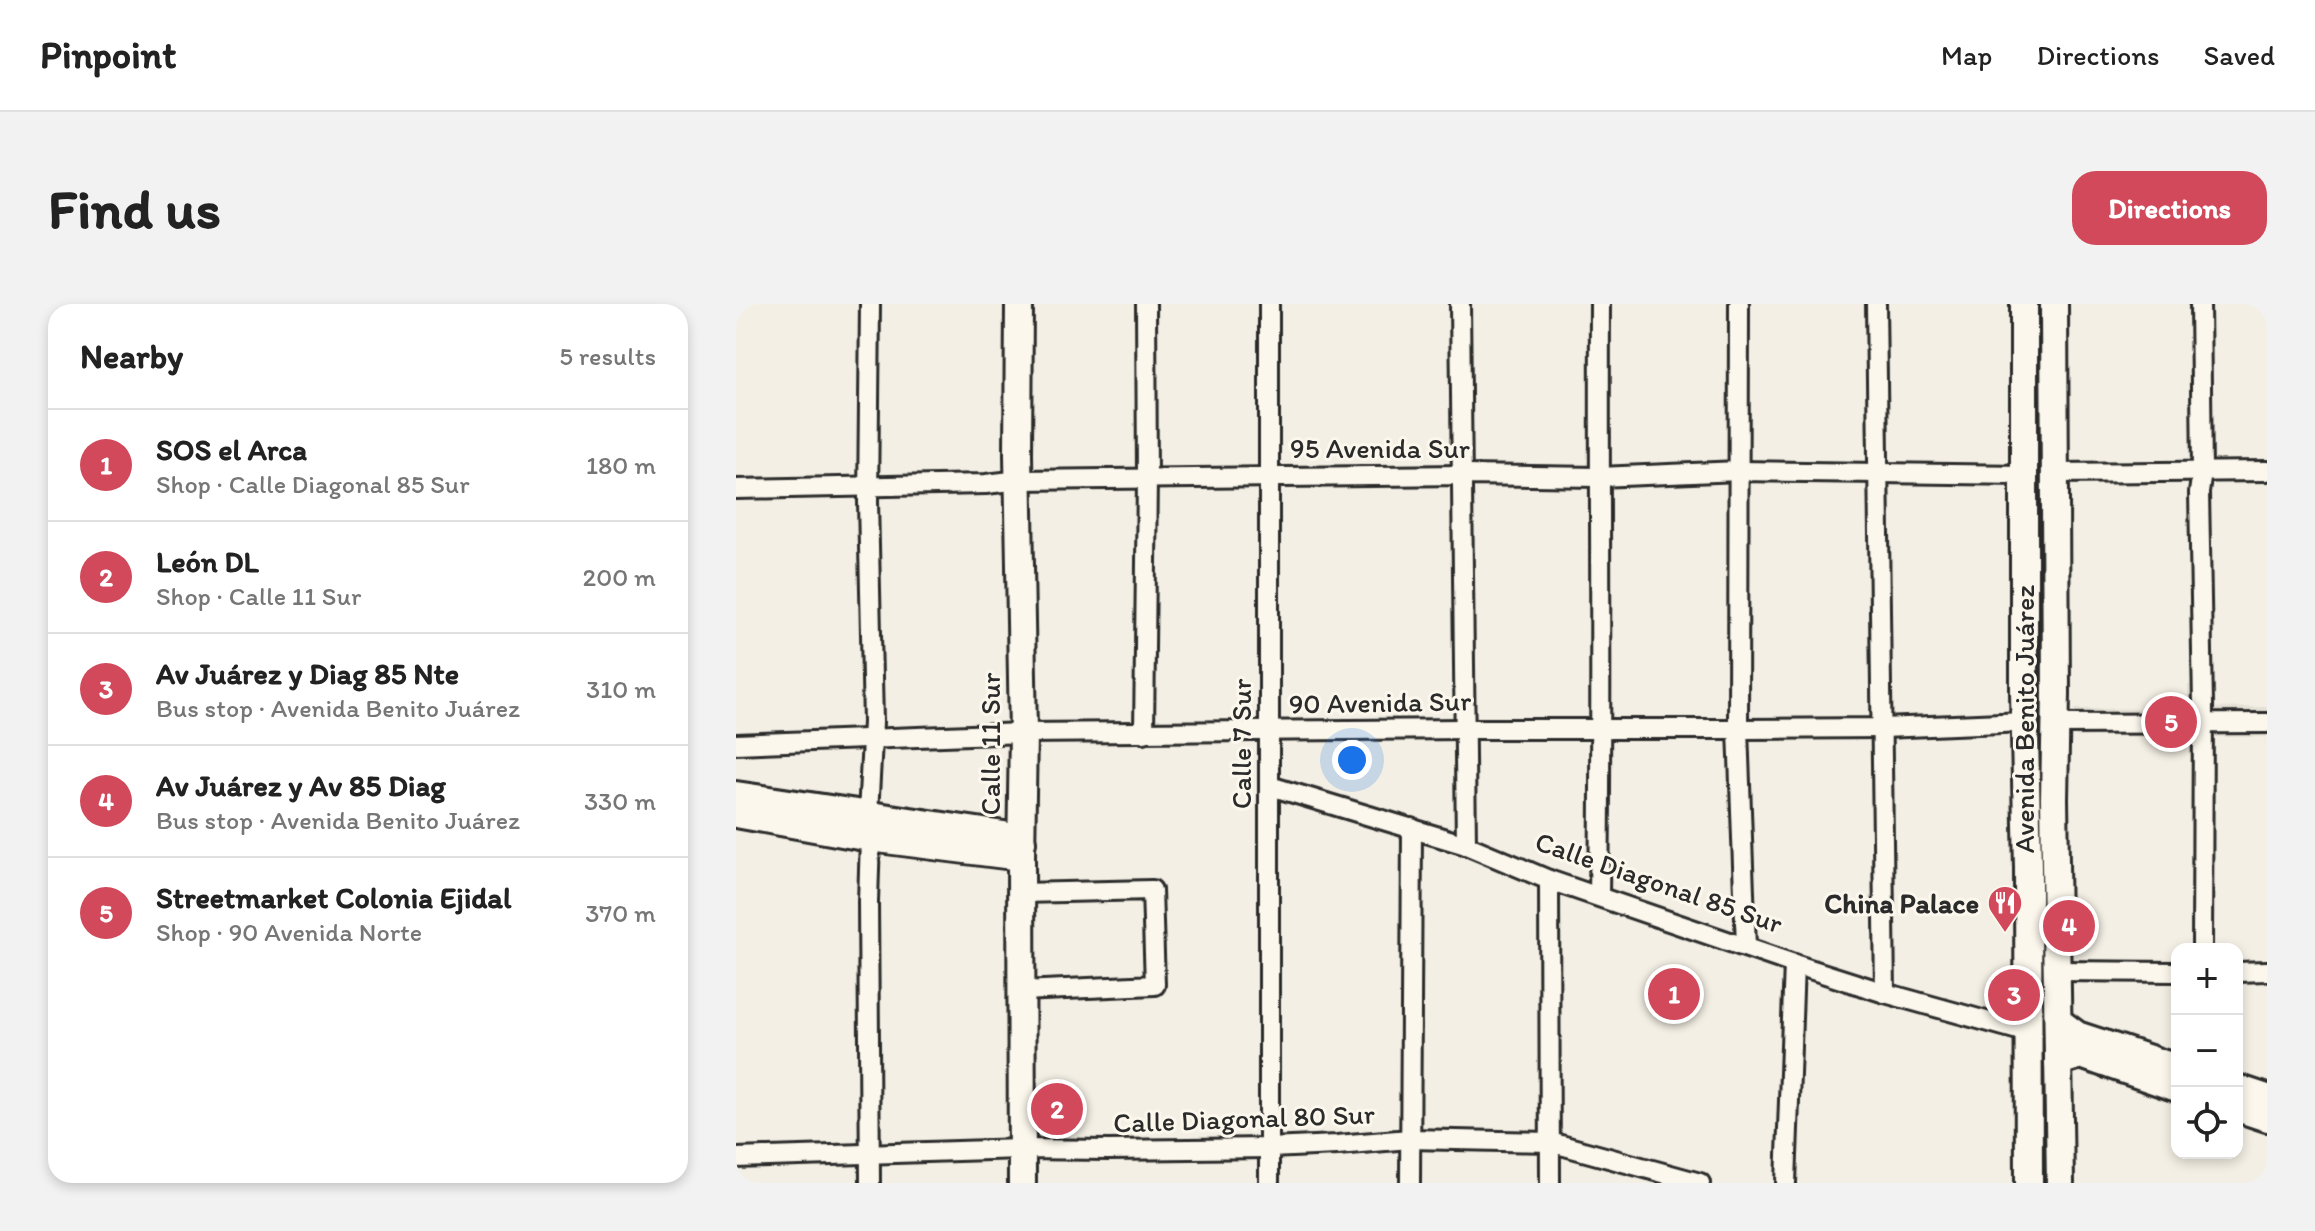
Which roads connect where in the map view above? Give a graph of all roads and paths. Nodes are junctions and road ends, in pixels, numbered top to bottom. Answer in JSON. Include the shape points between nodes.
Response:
{"nodes":[{"id":1,"x":870,"y":304,"type":"edge"},
{"id":2,"x":1003,"y":304,"type":"edge"},
{"id":3,"x":1019,"y":304,"type":"edge"},
{"id":4,"x":1146,"y":304,"type":"edge"},
{"id":5,"x":1269,"y":304,"type":"edge"},
{"id":6,"x":1460,"y":304,"type":"edge"},
{"id":7,"x":1600,"y":304,"type":"edge"},
{"id":8,"x":1739,"y":304,"type":"edge"},
{"id":9,"x":1876,"y":304,"type":"edge"},
{"id":10,"x":2200,"y":304,"type":"edge"},
{"id":11,"x":2024,"y":310,"type":"edge"},
{"id":12,"x":2054,"y":313,"type":"edge"},
{"id":13,"x":2025,"y":359,"type":"junction"},
{"id":14,"x":2055,"y":362,"type":"junction"},
{"id":15,"x":1739,"y":471,"type":"junction"},
{"id":16,"x":2202,"y":471,"type":"junction"},
{"id":17,"x":2267,"y":471,"type":"edge"},
{"id":18,"x":1880,"y":473,"type":"junction"},
{"id":19,"x":2055,"y":473,"type":"junction"},
{"id":20,"x":1463,"y":475,"type":"junction"},
{"id":21,"x":2024,"y":475,"type":"junction"},
{"id":22,"x":1269,"y":477,"type":"junction"},
{"id":23,"x":1599,"y":477,"type":"junction"},
{"id":24,"x":1147,"y":478,"type":"junction"},
{"id":25,"x":1012,"y":482,"type":"junction"},
{"id":26,"x":868,"y":486,"type":"junction"},
{"id":27,"x":736,"y":489,"type":"edge"},
{"id":28,"x":2025,"y":722,"type":"junction"},
{"id":29,"x":2267,"y":723,"type":"edge"},
{"id":30,"x":2056,"y":724,"type":"junction"},
{"id":31,"x":2202,"y":724,"type":"junction"},
{"id":32,"x":1883,"y":728,"type":"junction"},
{"id":33,"x":1465,"y":729,"type":"junction"},
{"id":34,"x":1601,"y":729,"type":"junction"},
{"id":35,"x":1738,"y":729,"type":"junction"},
{"id":36,"x":1268,"y":731,"type":"junction"},
{"id":37,"x":1014,"y":733,"type":"junction"},
{"id":38,"x":1144,"y":733,"type":"junction"},
{"id":39,"x":872,"y":740,"type":"junction"},
{"id":40,"x":736,"y":744,"type":"edge"},
{"id":41,"x":1270,"y":786,"type":"junction"},
{"id":42,"x":736,"y":795,"type":"edge"},
{"id":43,"x":2027,"y":797,"type":"junction"},
{"id":44,"x":2054,"y":799,"type":"junction"},
{"id":45,"x":736,"y":814,"type":"edge"},
{"id":46,"x":869,"y":826,"type":"junction"},
{"id":47,"x":1412,"y":828,"type":"junction"},
{"id":48,"x":1466,"y":845,"type":"junction"},
{"id":49,"x":1013,"y":847,"type":"junction"},
{"id":50,"x":2028,"y":868,"type":"junction"},
{"id":51,"x":2056,"y":873,"type":"junction"},
{"id":52,"x":1549,"y":880,"type":"junction"},
{"id":53,"x":1021,"y":893,"type":"junction"},
{"id":54,"x":1599,"y":896,"type":"junction"},
{"id":55,"x":2202,"y":943,"type":"edge"},
{"id":56,"x":1746,"y":947,"type":"junction"},
{"id":57,"x":1794,"y":964,"type":"junction"},
{"id":58,"x":2057,"y":971,"type":"junction"},
{"id":59,"x":2267,"y":971,"type":"edge"},
{"id":60,"x":2171,"y":972,"type":"edge"},
{"id":61,"x":2243,"y":972,"type":"edge"},
{"id":62,"x":1021,"y":991,"type":"junction"},
{"id":63,"x":1885,"y":993,"type":"junction"},
{"id":64,"x":2058,"y":1021,"type":"junction"},
{"id":65,"x":2029,"y":1033,"type":"junction"},
{"id":66,"x":2058,"y":1062,"type":"junction"},
{"id":67,"x":2171,"y":1066,"type":"edge"},
{"id":68,"x":2174,"y":1087,"type":"edge"},
{"id":69,"x":2243,"y":1090,"type":"edge"},
{"id":70,"x":2267,"y":1098,"type":"edge"},
{"id":71,"x":2243,"y":1110,"type":"edge"},
{"id":72,"x":2267,"y":1118,"type":"edge"},
{"id":73,"x":1410,"y":1139,"type":"junction"},
{"id":74,"x":1550,"y":1142,"type":"junction"},
{"id":75,"x":1269,"y":1148,"type":"junction"},
{"id":76,"x":1015,"y":1150,"type":"junction"},
{"id":77,"x":869,"y":1153,"type":"junction"},
{"id":78,"x":736,"y":1158,"type":"edge"},
{"id":79,"x":870,"y":1183,"type":"edge"},
{"id":80,"x":1008,"y":1183,"type":"edge"},
{"id":81,"x":1022,"y":1183,"type":"edge"},
{"id":82,"x":1269,"y":1183,"type":"edge"},
{"id":83,"x":1410,"y":1183,"type":"edge"},
{"id":84,"x":1550,"y":1183,"type":"edge"},
{"id":85,"x":1700,"y":1183,"type":"edge"},
{"id":86,"x":1786,"y":1183,"type":"edge"},
{"id":87,"x":2029,"y":1183,"type":"edge"},
{"id":88,"x":2060,"y":1183,"type":"edge"}],
"edges":[{"from":1,"to":26,"type":"street"},
{"from":2,"to":25,"type":"main road","name":"Calle 11 Sur"},
{"from":3,"to":25,"type":"main road","name":"Calle 11 Sur","via":[[1018,454]]},
{"from":4,"to":24,"type":"street"},
{"from":5,"to":22,"type":"street","name":"Calle 7 Sur"},
{"from":6,"to":20,"type":"street"},
{"from":7,"to":23,"type":"street"},
{"from":8,"to":15,"type":"street"},
{"from":9,"to":18,"type":"street"},
{"from":10,"to":16,"type":"street"},
{"from":11,"to":12,"type":"main road","via":[[2041,330]]},
{"from":11,"to":13,"type":"main road","name":"Avenida Benito Juárez"},
{"from":12,"to":14,"type":"main road","name":"Avenida Benito Juárez"},
{"from":13,"to":14,"type":"main road","via":[[2043,351]]},
{"from":13,"to":21,"type":"main road","name":"Avenida Benito Juárez"},
{"from":14,"to":19,"type":"main road","name":"Avenida Benito Juárez"},
{"from":15,"to":18,"type":"street","name":"95 Avenida Sur"},
{"from":15,"to":23,"type":"street","name":"95 Avenida Sur"},
{"from":15,"to":35,"type":"street"},
{"from":16,"to":17,"type":"street"},
{"from":16,"to":19,"type":"street"},
{"from":16,"to":31,"type":"street"},
{"from":18,"to":21,"type":"street","name":"95 Avenida Sur"},
{"from":18,"to":32,"type":"street"},
{"from":19,"to":30,"type":"main road","name":"Avenida Benito Juárez"},
{"from":20,"to":22,"type":"street","name":"95 Avenida Sur"},
{"from":20,"to":23,"type":"street","name":"95 Avenida Sur"},
{"from":20,"to":33,"type":"street"},
{"from":21,"to":28,"type":"main road","name":"Avenida Benito Juárez"},
{"from":22,"to":24,"type":"street","name":"95 Avenida Sur"},
{"from":22,"to":36,"type":"street","name":"Calle 7 Sur"},
{"from":23,"to":34,"type":"street"},
{"from":24,"to":25,"type":"street","name":"95 Avenida Sur"},
{"from":24,"to":38,"type":"street"},
{"from":25,"to":26,"type":"street","name":"95 Avenida Sur"},
{"from":25,"to":37,"type":"main road","name":"Calle 11 Sur"},
{"from":26,"to":27,"type":"street","name":"95 Avenida Sur"},
{"from":26,"to":39,"type":"street"},
{"from":28,"to":32,"type":"street","name":"90 Avenida Sur"},
{"from":28,"to":43,"type":"main road","name":"Avenida Benito Juárez"},
{"from":29,"to":31,"type":"street"},
{"from":30,"to":31,"type":"street"},
{"from":30,"to":44,"type":"main road","name":"Avenida Benito Juárez"},
{"from":31,"to":55,"type":"street"},
{"from":32,"to":35,"type":"street","name":"90 Avenida Sur"},
{"from":32,"to":63,"type":"street"},
{"from":33,"to":34,"type":"street","name":"90 Avenida Sur"},
{"from":33,"to":36,"type":"street","name":"90 Avenida Sur"},
{"from":33,"to":48,"type":"street"},
{"from":34,"to":35,"type":"street","name":"90 Avenida Sur"},
{"from":34,"to":54,"type":"street"},
{"from":35,"to":56,"type":"street"},
{"from":36,"to":38,"type":"street","name":"90 Avenida Sur"},
{"from":36,"to":41,"type":"street","name":"Calle 7 Sur"},
{"from":37,"to":38,"type":"street","name":"90 Avenida Sur"},
{"from":37,"to":39,"type":"street","name":"90 Avenida Sur"},
{"from":37,"to":49,"type":"main road","name":"Calle 11 Sur"},
{"from":39,"to":40,"type":"street","name":"90 Avenida Sur"},
{"from":39,"to":46,"type":"street"},
{"from":41,"to":47,"type":"street","name":"Calle Diagonal 85 Sur"},
{"from":41,"to":75,"type":"street","name":"Calle 7 Sur"},
{"from":42,"to":46,"type":"main road"},
{"from":43,"to":44,"type":"main road","via":[[2038,811]]},
{"from":43,"to":50,"type":"main road","name":"Avenida Benito Juárez"},
{"from":44,"to":51,"type":"main road","name":"Avenida Benito Juárez"},
{"from":45,"to":46,"type":"main road"},
{"from":46,"to":49,"type":"main road"},
{"from":46,"to":77,"type":"street"},
{"from":47,"to":48,"type":"street","name":"Calle Diagonal 85 Sur"},
{"from":47,"to":73,"type":"street"},
{"from":48,"to":52,"type":"street","name":"Calle Diagonal 85 Sur"},
{"from":49,"to":53,"type":"main road","name":"Calle 11 Sur"},
{"from":49,"to":76,"type":"main road","name":"Calle 11 Sur"},
{"from":50,"to":51,"type":"main road","via":[[2045,861]]},
{"from":50,"to":65,"type":"main road","name":"Avenida Benito Juárez"},
{"from":51,"to":58,"type":"main road","name":"Avenida Benito Juárez"},
{"from":52,"to":54,"type":"street","name":"Calle Diagonal 85 Sur"},
{"from":52,"to":74,"type":"street"},
{"from":53,"to":62,"type":"main road","name":"Calle 11 Sur"},
{"from":53,"to":62,"type":"street","via":[[1152,890],[1155,985]]},
{"from":54,"to":56,"type":"street","name":"Calle Diagonal 85 Sur"},
{"from":56,"to":57,"type":"street","name":"Calle Diagonal 85 Sur"},
{"from":57,"to":63,"type":"street","name":"Calle Diagonal 85 Sur"},
{"from":57,"to":86,"type":"street"},
{"from":58,"to":60,"type":"street"},
{"from":58,"to":64,"type":"main road","name":"Avenida Benito Juárez"},
{"from":59,"to":61,"type":"street"},
{"from":62,"to":76,"type":"main road","name":"Calle 11 Sur"},
{"from":63,"to":65,"type":"street","name":"Calle Diagonal 85 Sur"},
{"from":64,"to":66,"type":"main road","name":"Avenida Benito Juárez"},
{"from":64,"to":67,"type":"main road","via":[[2077,1035]]},
{"from":65,"to":87,"type":"main road","name":"Avenida Benito Juárez"},
{"from":66,"to":68,"type":"main road","via":[[2081,1055]]},
{"from":66,"to":88,"type":"main road","name":"Avenida Benito Juárez"},
{"from":69,"to":70,"type":"main road"},
{"from":71,"to":72,"type":"main road"},
{"from":73,"to":74,"type":"street","name":"Calle Diagonal 80 Sur"},
{"from":73,"to":75,"type":"street","name":"Calle Diagonal 80 Sur"},
{"from":73,"to":83,"type":"street"},
{"from":74,"to":84,"type":"street"},
{"from":74,"to":85,"type":"street","name":"Calle Diagonal 80 Sur"},
{"from":75,"to":76,"type":"street","name":"Calle Diagonal 80 Sur"},
{"from":75,"to":82,"type":"street","name":"Calle 7 Sur"},
{"from":76,"to":77,"type":"street","name":"Calle Diagonal 80 Sur"},
{"from":76,"to":80,"type":"main road","name":"Calle 11 Sur"},
{"from":76,"to":81,"type":"main road","name":"Calle 11 Sur"},
{"from":77,"to":78,"type":"street","name":"Calle Diagonal 80 Sur"},
{"from":77,"to":79,"type":"street"}]}
